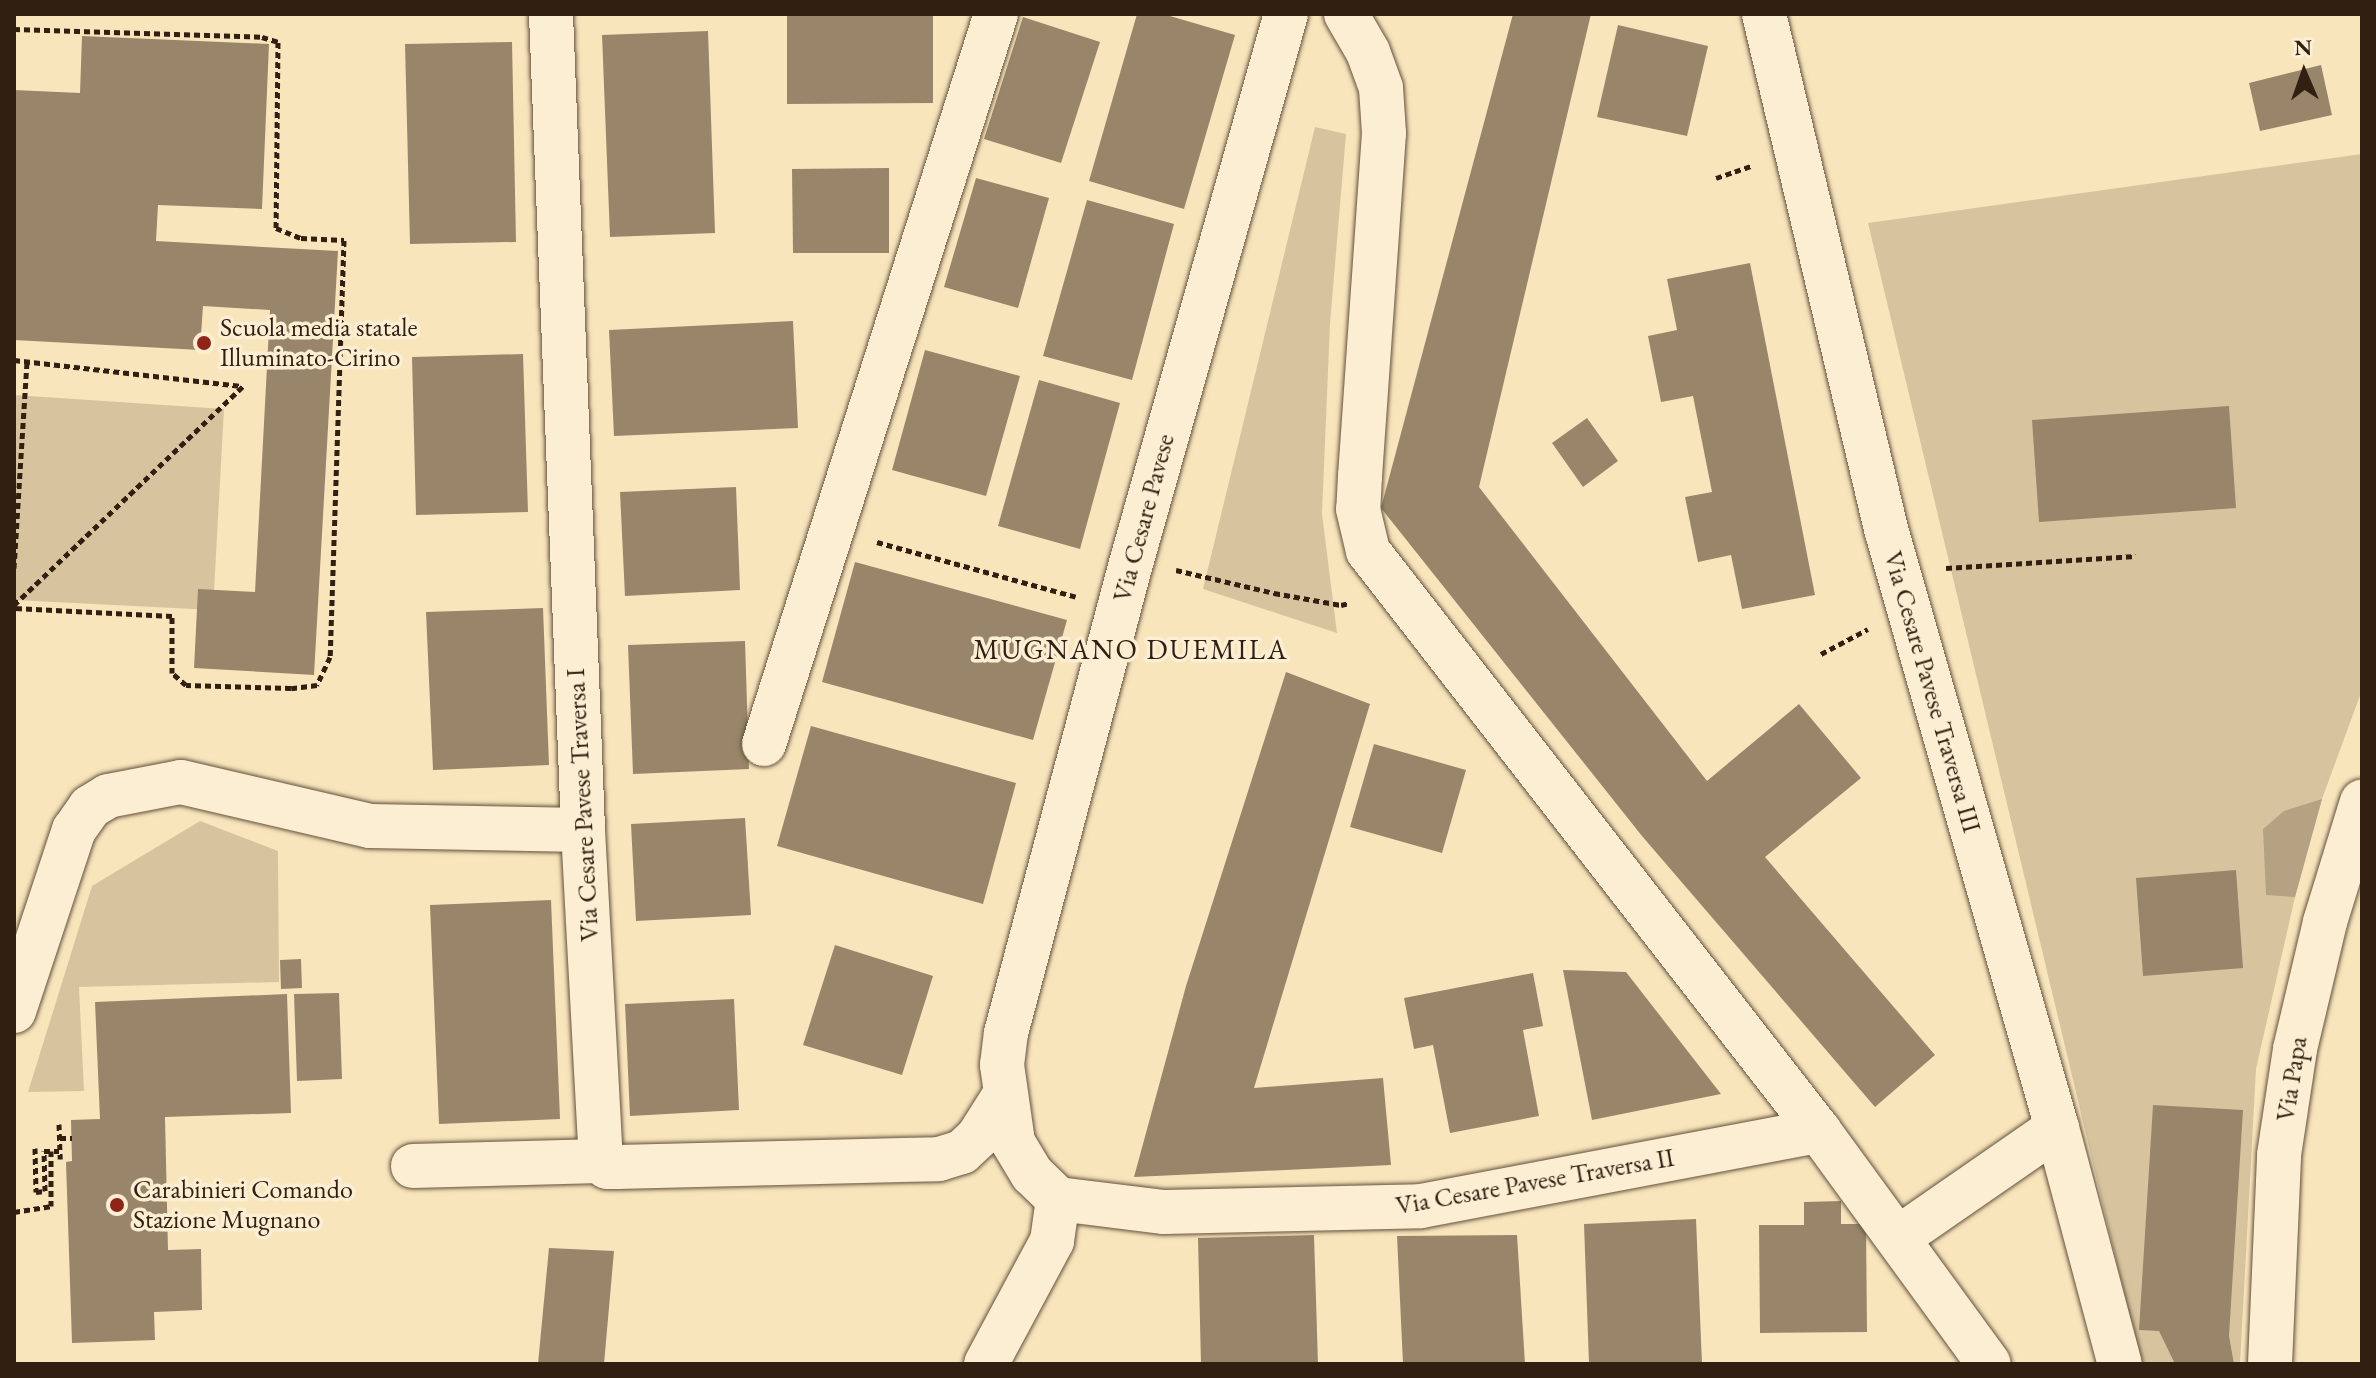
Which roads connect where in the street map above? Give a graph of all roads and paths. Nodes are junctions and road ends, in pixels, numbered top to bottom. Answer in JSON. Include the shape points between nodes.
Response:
{"nodes":[{"id":1,"x":551,"y":14,"type":"edge"},
{"id":2,"x":996,"y":14,"type":"edge"},
{"id":3,"x":1249,"y":14,"type":"edge"},
{"id":4,"x":1277,"y":14,"type":"edge"},
{"id":5,"x":1286,"y":14,"type":"edge"},
{"id":6,"x":1346,"y":14,"type":"edge"},
{"id":7,"x":1764,"y":14,"type":"edge"},
{"id":8,"x":14,"y":29,"type":"edge"},
{"id":9,"x":14,"y":360,"type":"edge"},
{"id":10,"x":27,"y":360,"type":"junction"},
{"id":11,"x":831,"y":530,"type":"junction"},
{"id":12,"x":2136,"y":556,"type":"dead end"},
{"id":13,"x":1132,"y":560,"type":"junction"},
{"id":14,"x":14,"y":568,"type":"edge"},
{"id":15,"x":1897,"y":571,"type":"junction"},
{"id":16,"x":1341,"y":605,"type":"dead end"},
{"id":17,"x":14,"y":606,"type":"edge"},
{"id":18,"x":1119,"y":608,"type":"junction"},
{"id":19,"x":764,"y":744,"type":"dead end"},
{"id":20,"x":2362,"y":802,"type":"edge"},
{"id":21,"x":583,"y":830,"type":"junction"},
{"id":22,"x":14,"y":1011,"type":"edge"},
{"id":23,"x":1004,"y":1096,"type":"junction"},
{"id":24,"x":59,"y":1124,"type":"dead end"},
{"id":25,"x":2057,"y":1128,"type":"junction"},
{"id":26,"x":1819,"y":1131,"type":"junction"},
{"id":27,"x":60,"y":1138,"type":"junction"},
{"id":28,"x":72,"y":1138,"type":"dead end"},
{"id":29,"x":35,"y":1148,"type":"dead end"},
{"id":30,"x":51,"y":1151,"type":"junction"},
{"id":31,"x":59,"y":1151,"type":"junction"},
{"id":32,"x":60,"y":1159,"type":"dead end"},
{"id":33,"x":601,"y":1161,"type":"junction"},
{"id":34,"x":413,"y":1166,"type":"dead end"},
{"id":35,"x":1058,"y":1199,"type":"junction"},
{"id":36,"x":14,"y":1212,"type":"edge"},
{"id":37,"x":1898,"y":1238,"type":"junction"},
{"id":38,"x":986,"y":1364,"type":"edge"},
{"id":39,"x":1989,"y":1364,"type":"edge"},
{"id":40,"x":2120,"y":1364,"type":"edge"},
{"id":41,"x":2270,"y":1364,"type":"edge"}],
"edges":[{"from":1,"to":21,"type":"street","name":"Via Cesare Pavese Traversa I"},
{"from":2,"to":11,"type":"street"},
{"from":3,"to":4,"type":"street"},
{"from":5,"to":13,"type":"street","name":"Via Cesare Pavese"},
{"from":6,"to":26,"type":"street","via":[[1381,88],[1384,133],[1358,509],[1368,551]]},
{"from":7,"to":15,"type":"street","name":"Via Cesare Pavese Traversa III"},
{"from":8,"to":17,"type":"path","via":[[262,37],[278,42],[276,228],[301,238],[344,240],[330,657],[317,685],[186,685],[172,673],[172,616]]},
{"from":9,"to":10,"type":"path"},
{"from":10,"to":14,"type":"path"},
{"from":10,"to":17,"type":"path","via":[[243,386]]},
{"from":11,"to":18,"type":"path"},
{"from":11,"to":19,"type":"street"},
{"from":12,"to":15,"type":"path"},
{"from":13,"to":16,"type":"path"},
{"from":13,"to":18,"type":"street","name":"Via Cesare Pavese"},
{"from":15,"to":25,"type":"street","name":"Via Cesare Pavese Traversa III"},
{"from":18,"to":23,"type":"street","name":"Via Cesare Pavese","via":[[1006,1033]]},
{"from":20,"to":41,"type":"street","name":"Via Papa","via":[[2325,922],[2295,1049],[2279,1155]]},
{"from":21,"to":22,"type":"street","via":[[370,826],[181,782],[108,796],[90,807],[74,830]]},
{"from":21,"to":33,"type":"street","name":"Via Cesare Pavese Traversa I"},
{"from":23,"to":33,"type":"street","via":[[978,1137],[962,1152],[939,1159],[617,1167]]},
{"from":23,"to":35,"type":"street","name":"Via Cesare Pavese","via":[[1013,1142],[1032,1174]]},
{"from":24,"to":27,"type":"path"},
{"from":25,"to":37,"type":"street"},
{"from":25,"to":40,"type":"street","name":"Via Cesare Pavese Traversa III"},
{"from":26,"to":35,"type":"street","name":"Via Cesare Pavese Traversa II","via":[[1421,1206],[1164,1212]]},
{"from":26,"to":37,"type":"street"},
{"from":27,"to":28,"type":"path"},
{"from":27,"to":31,"type":"path"},
{"from":29,"to":30,"type":"path","via":[[36,1192],[45,1191],[44,1151]]},
{"from":30,"to":31,"type":"path"},
{"from":30,"to":36,"type":"path","via":[[51,1206]]},
{"from":31,"to":32,"type":"path"},
{"from":33,"to":34,"type":"street"},
{"from":35,"to":38,"type":"street","via":[[1052,1241]]},
{"from":37,"to":39,"type":"street"}]}
